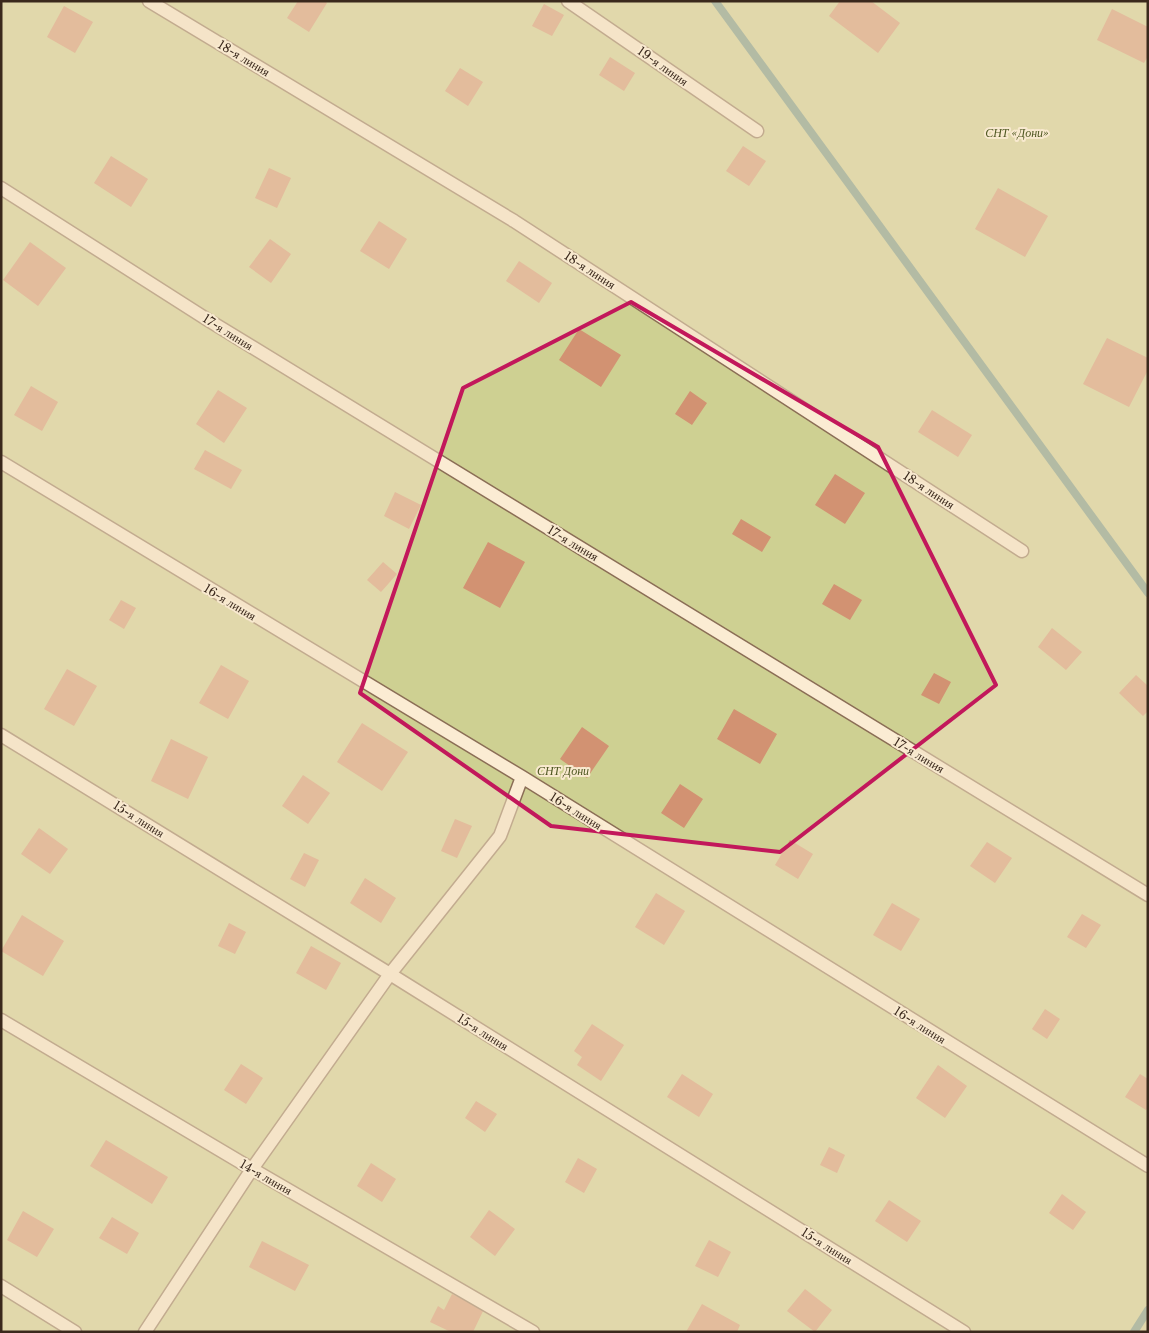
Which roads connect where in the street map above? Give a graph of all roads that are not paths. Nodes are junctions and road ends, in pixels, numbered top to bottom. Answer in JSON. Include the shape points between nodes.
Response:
{"nodes":[{"id":1,"x":150,"y":1,"type":"edge"},
{"id":2,"x":568,"y":1,"type":"edge"},
{"id":3,"x":757,"y":131,"type":"dead end"},
{"id":4,"x":1,"y":188,"type":"edge"},
{"id":5,"x":1,"y":462,"type":"edge"},
{"id":6,"x":1022,"y":550,"type":"dead end"},
{"id":7,"x":1,"y":735,"type":"edge"},
{"id":8,"x":522,"y":777,"type":"junction"},
{"id":9,"x":1148,"y":895,"type":"edge"},
{"id":10,"x":390,"y":974,"type":"junction"},
{"id":11,"x":1,"y":1020,"type":"edge"},
{"id":12,"x":1148,"y":1166,"type":"edge"},
{"id":13,"x":252,"y":1169,"type":"junction"},
{"id":14,"x":1,"y":1286,"type":"edge"},
{"id":15,"x":75,"y":1332,"type":"edge"},
{"id":16,"x":145,"y":1332,"type":"edge"},
{"id":17,"x":533,"y":1332,"type":"edge"},
{"id":18,"x":964,"y":1332,"type":"edge"}],
"edges":[{"from":1,"to":6,"type":"lane","name":"18-я линия","via":[[514,221]]},
{"from":2,"to":3,"type":"lane","name":"19-я линия"},
{"from":4,"to":9,"type":"lane","name":"17-я линия","via":[[217,325]]},
{"from":5,"to":8,"type":"lane","name":"16-я линия"},
{"from":7,"to":10,"type":"lane","name":"15-я линия"},
{"from":8,"to":10,"type":"lane","via":[[500,836]]},
{"from":8,"to":12,"type":"lane","name":"16-я линия"},
{"from":10,"to":13,"type":"lane"},
{"from":10,"to":18,"type":"lane","name":"15-я линия"},
{"from":11,"to":13,"type":"lane","name":"14-я линия"},
{"from":13,"to":16,"type":"lane"},
{"from":13,"to":17,"type":"lane","name":"14-я линия"},
{"from":14,"to":15,"type":"lane"}]}
